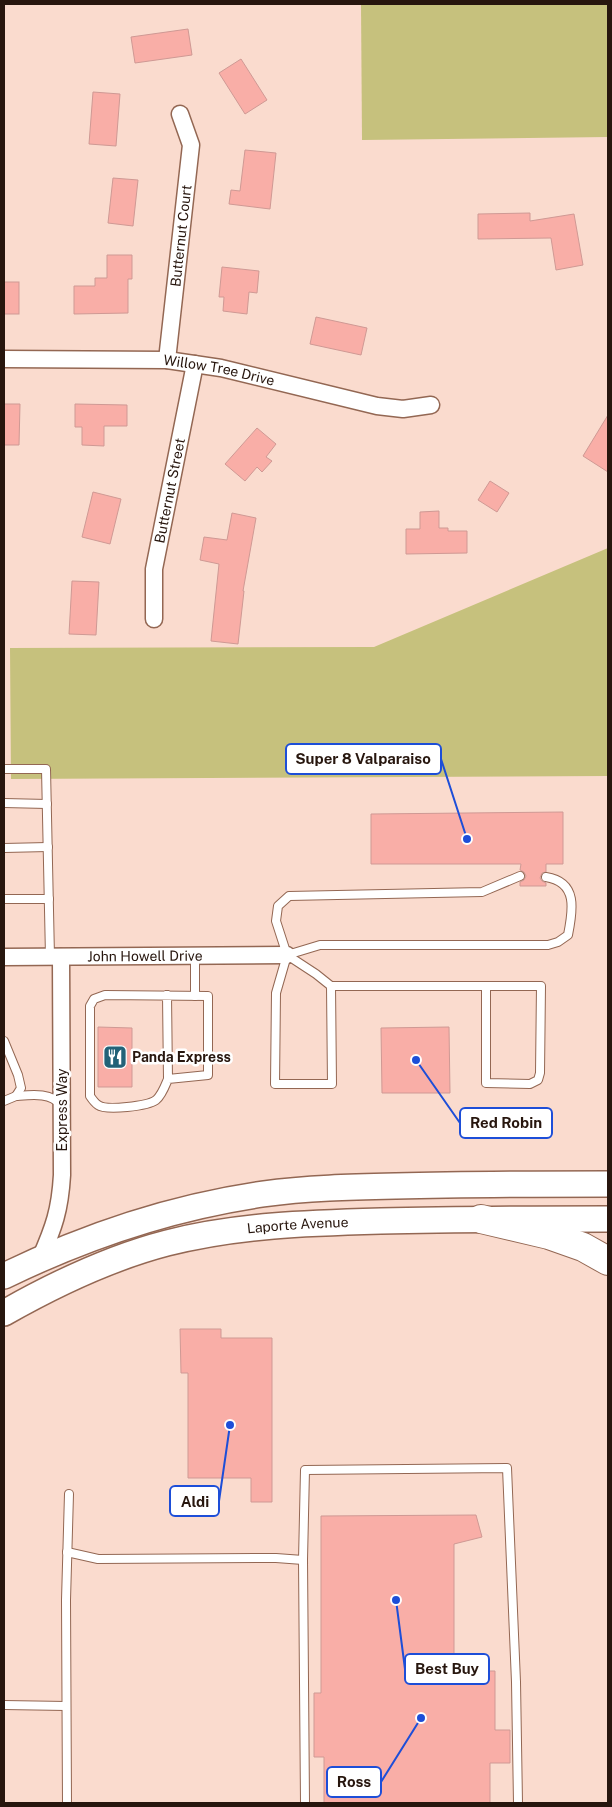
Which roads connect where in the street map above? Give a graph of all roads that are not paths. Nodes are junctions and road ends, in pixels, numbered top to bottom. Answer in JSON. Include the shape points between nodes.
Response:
{"nodes":[{"id":1,"x":180,"y":114,"type":"dead end"},
{"id":2,"x":4,"y":359,"type":"edge"},
{"id":3,"x":167,"y":360,"type":"junction"},
{"id":4,"x":195,"y":364,"type":"junction"},
{"id":5,"x":431,"y":405,"type":"dead end"},
{"id":6,"x":154,"y":619,"type":"dead end"},
{"id":7,"x":4,"y":769,"type":"edge"},
{"id":8,"x":4,"y":803,"type":"edge"},
{"id":9,"x":47,"y":804,"type":"junction"},
{"id":10,"x":48,"y":847,"type":"junction"},
{"id":11,"x":4,"y":848,"type":"edge"},
{"id":12,"x":520,"y":876,"type":"dead end"},
{"id":13,"x":546,"y":877,"type":"dead end"},
{"id":14,"x":4,"y":899,"type":"edge"},
{"id":15,"x":49,"y":899,"type":"junction"},
{"id":16,"x":287,"y":955,"type":"junction"},
{"id":17,"x":195,"y":956,"type":"junction"},
{"id":18,"x":4,"y":957,"type":"edge"},
{"id":19,"x":55,"y":957,"type":"junction"},
{"id":20,"x":331,"y":986,"type":"junction"},
{"id":21,"x":486,"y":986,"type":"junction"},
{"id":22,"x":167,"y":995,"type":"junction"},
{"id":23,"x":195,"y":996,"type":"junction"},
{"id":24,"x":4,"y":1041,"type":"edge"},
{"id":25,"x":168,"y":1079,"type":"junction"},
{"id":26,"x":16,"y":1096,"type":"junction"},
{"id":27,"x":4,"y":1101,"type":"edge"},
{"id":28,"x":62,"y":1108,"type":"junction"},
{"id":29,"x":608,"y":1184,"type":"edge"},
{"id":30,"x":481,"y":1219,"type":"junction"},
{"id":31,"x":608,"y":1219,"type":"edge"},
{"id":32,"x":40,"y":1259,"type":"junction"},
{"id":33,"x":608,"y":1261,"type":"edge"},
{"id":34,"x":4,"y":1276,"type":"edge"},
{"id":35,"x":4,"y":1313,"type":"edge"},
{"id":36,"x":69,"y":1494,"type":"dead end"},
{"id":37,"x":67,"y":1552,"type":"junction"},
{"id":38,"x":303,"y":1560,"type":"junction"},
{"id":39,"x":4,"y":1705,"type":"edge"},
{"id":40,"x":66,"y":1706,"type":"junction"},
{"id":41,"x":66,"y":1803,"type":"edge"},
{"id":42,"x":305,"y":1803,"type":"edge"},
{"id":43,"x":518,"y":1803,"type":"edge"}],
"edges":[{"from":1,"to":3,"type":"street","name":"Butternut Court","via":[[191,145]]},
{"from":2,"to":3,"type":"street","name":"Willow Tree Drive"},
{"from":3,"to":4,"type":"street","name":"Willow Tree Drive"},
{"from":4,"to":5,"type":"street","name":"Willow Tree Drive","via":[[377,406],[403,409]]},
{"from":4,"to":6,"type":"street","name":"Butternut Street","via":[[154,569]]},
{"from":7,"to":9,"type":"lane","via":[[46,769]]},
{"from":8,"to":9,"type":"lane"},
{"from":9,"to":10,"type":"lane"},
{"from":10,"to":11,"type":"lane"},
{"from":10,"to":15,"type":"lane"},
{"from":12,"to":16,"type":"lane","via":[[482,892],[289,896],[278,906],[276,921]]},
{"from":13,"to":16,"type":"lane","via":[[564,883],[572,904],[568,935],[558,942],[548,945],[320,945]]},
{"from":14,"to":15,"type":"lane"},
{"from":15,"to":19,"type":"lane"},
{"from":16,"to":17,"type":"street","name":"John Howell Drive"},
{"from":16,"to":20,"type":"lane"},
{"from":16,"to":20,"type":"lane","via":[[276,993],[275,1084],[332,1084]]},
{"from":17,"to":19,"type":"street","name":"John Howell Drive"},
{"from":17,"to":23,"type":"lane"},
{"from":18,"to":19,"type":"street","name":"John Howell Drive"},
{"from":19,"to":28,"type":"street","name":"Express Way"},
{"from":20,"to":21,"type":"lane"},
{"from":21,"to":21,"type":"lane","via":[[541,986],[538,1080],[530,1084],[486,1083]]},
{"from":22,"to":23,"type":"lane"},
{"from":22,"to":25,"type":"lane"},
{"from":22,"to":25,"type":"lane","via":[[105,995],[94,999],[90,1006],[90,1096],[98,1106],[111,1108],[148,1104],[161,1094]]},
{"from":23,"to":25,"type":"lane","via":[[208,996],[208,1075]]},
{"from":24,"to":26,"type":"lane","via":[[21,1088]]},
{"from":26,"to":27,"type":"lane"},
{"from":26,"to":28,"type":"lane","via":[[54,1098]]},
{"from":28,"to":32,"type":"street","name":"Express Way","via":[[61,1201]]},
{"from":29,"to":32,"type":"main road","via":[[346,1187],[265,1194],[134,1223]]},
{"from":30,"to":31,"type":"main road","name":"Laporte Avenue"},
{"from":30,"to":33,"type":"highway","via":[[583,1246]]},
{"from":30,"to":35,"type":"main road","name":"Laporte Avenue","via":[[308,1223],[260,1226],[206,1235],[160,1245],[107,1263]]},
{"from":32,"to":34,"type":"main road"},
{"from":36,"to":37,"type":"lane"},
{"from":37,"to":38,"type":"lane","via":[[98,1559]]},
{"from":37,"to":40,"type":"lane"},
{"from":38,"to":42,"type":"lane"},
{"from":38,"to":43,"type":"lane","via":[[305,1470],[507,1468]]},
{"from":39,"to":40,"type":"lane"},
{"from":40,"to":41,"type":"lane"}]}
